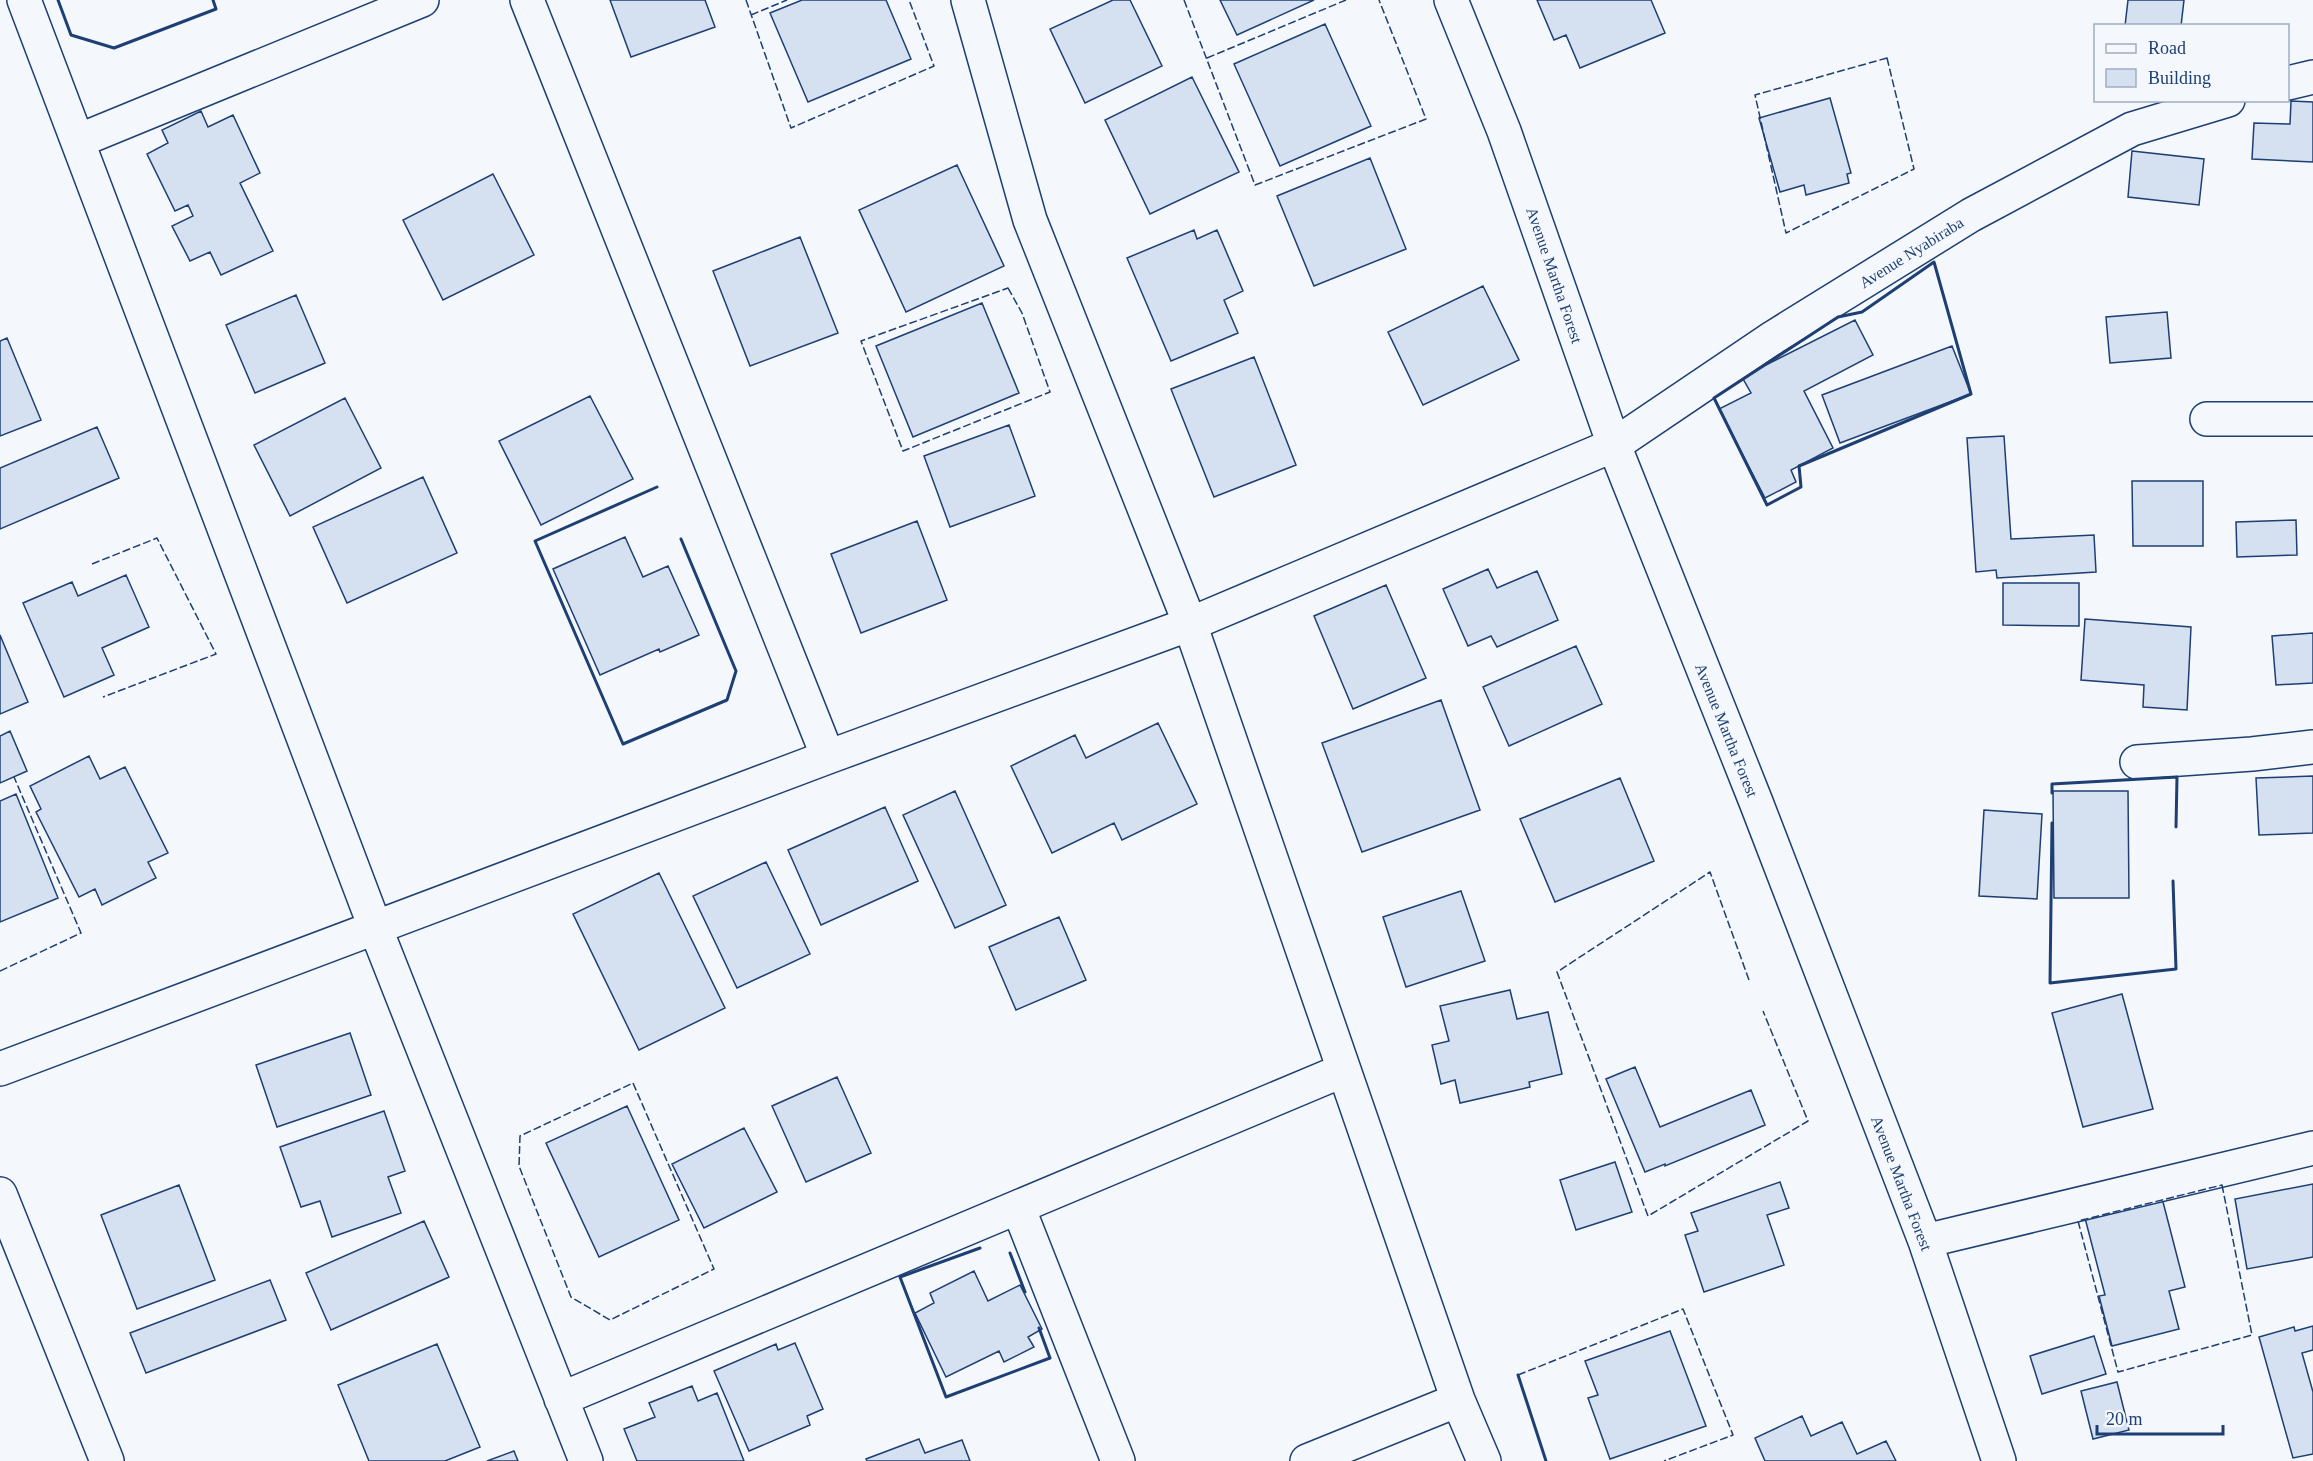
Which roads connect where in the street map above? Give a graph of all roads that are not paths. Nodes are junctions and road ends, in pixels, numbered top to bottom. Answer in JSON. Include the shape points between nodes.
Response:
{"nodes":[{"id":1,"x":24,"y":0,"type":"edge"},
{"id":2,"x":422,"y":0,"type":"edge"},
{"id":3,"x":527,"y":0,"type":"edge"},
{"id":4,"x":968,"y":0,"type":"edge"},
{"id":5,"x":1451,"y":0,"type":"edge"},
{"id":6,"x":2313,"y":77,"type":"edge"},
{"id":7,"x":2289,"y":83,"type":"edge"},
{"id":8,"x":2221,"y":102,"type":"edge"},
{"id":9,"x":78,"y":141,"type":"junction"},
{"id":10,"x":2207,"y":419,"type":"dead end"},
{"id":11,"x":2313,"y":419,"type":"edge"},
{"id":12,"x":1614,"y":445,"type":"junction"},
{"id":13,"x":1190,"y":624,"type":"junction"},
{"id":14,"x":2313,"y":747,"type":"edge"},
{"id":15,"x":828,"y":757,"type":"junction"},
{"id":16,"x":2137,"y":762,"type":"dead end"},
{"id":17,"x":375,"y":927,"type":"junction"},
{"id":18,"x":0,"y":1069,"type":"edge"},
{"id":19,"x":1344,"y":1070,"type":"junction"},
{"id":20,"x":2313,"y":1148,"type":"edge"},
{"id":21,"x":0,"y":1194,"type":"edge"},
{"id":22,"x":1018,"y":1208,"type":"junction"},
{"id":23,"x":1925,"y":1241,"type":"junction"},
{"id":24,"x":561,"y":1399,"type":"junction"},
{"id":25,"x":1458,"y":1400,"type":"junction"},
{"id":26,"x":107,"y":1461,"type":"edge"},
{"id":27,"x":586,"y":1461,"type":"edge"},
{"id":28,"x":1118,"y":1461,"type":"edge"},
{"id":29,"x":1308,"y":1461,"type":"edge"},
{"id":30,"x":1484,"y":1461,"type":"edge"},
{"id":31,"x":1999,"y":1461,"type":"edge"}],
"edges":[{"from":1,"to":9,"type":"street"},
{"from":2,"to":9,"type":"street"},
{"from":3,"to":15,"type":"street"},
{"from":4,"to":13,"type":"street","via":[[1030,220]]},
{"from":5,"to":12,"type":"street","name":"Avenue Martha Forest","via":[[1504,131]]},
{"from":6,"to":7,"type":"street"},
{"from":8,"to":12,"type":"street","name":"Avenue Nyabiraba","via":[[2132,129],[1971,215],[1774,338]]},
{"from":9,"to":17,"type":"street"},
{"from":10,"to":11,"type":"street"},
{"from":12,"to":13,"type":"street","name":"Avenue Nyabiraba"},
{"from":12,"to":23,"type":"street","name":"Avenue Martha Forest"},
{"from":13,"to":15,"type":"street","name":"Avenue Nyabiraba"},
{"from":13,"to":19,"type":"street"},
{"from":14,"to":16,"type":"street"},
{"from":15,"to":17,"type":"street","name":"Avenue Nyabiraba"},
{"from":17,"to":18,"type":"street","name":"Avenue Nyabiraba"},
{"from":17,"to":24,"type":"street"},
{"from":19,"to":22,"type":"street"},
{"from":19,"to":25,"type":"street"},
{"from":20,"to":23,"type":"street"},
{"from":21,"to":26,"type":"street"},
{"from":22,"to":24,"type":"street"},
{"from":22,"to":28,"type":"street"},
{"from":23,"to":31,"type":"street","name":"Avenue Martha Forest"},
{"from":24,"to":27,"type":"street"},
{"from":25,"to":29,"type":"street"},
{"from":25,"to":30,"type":"street"}]}
